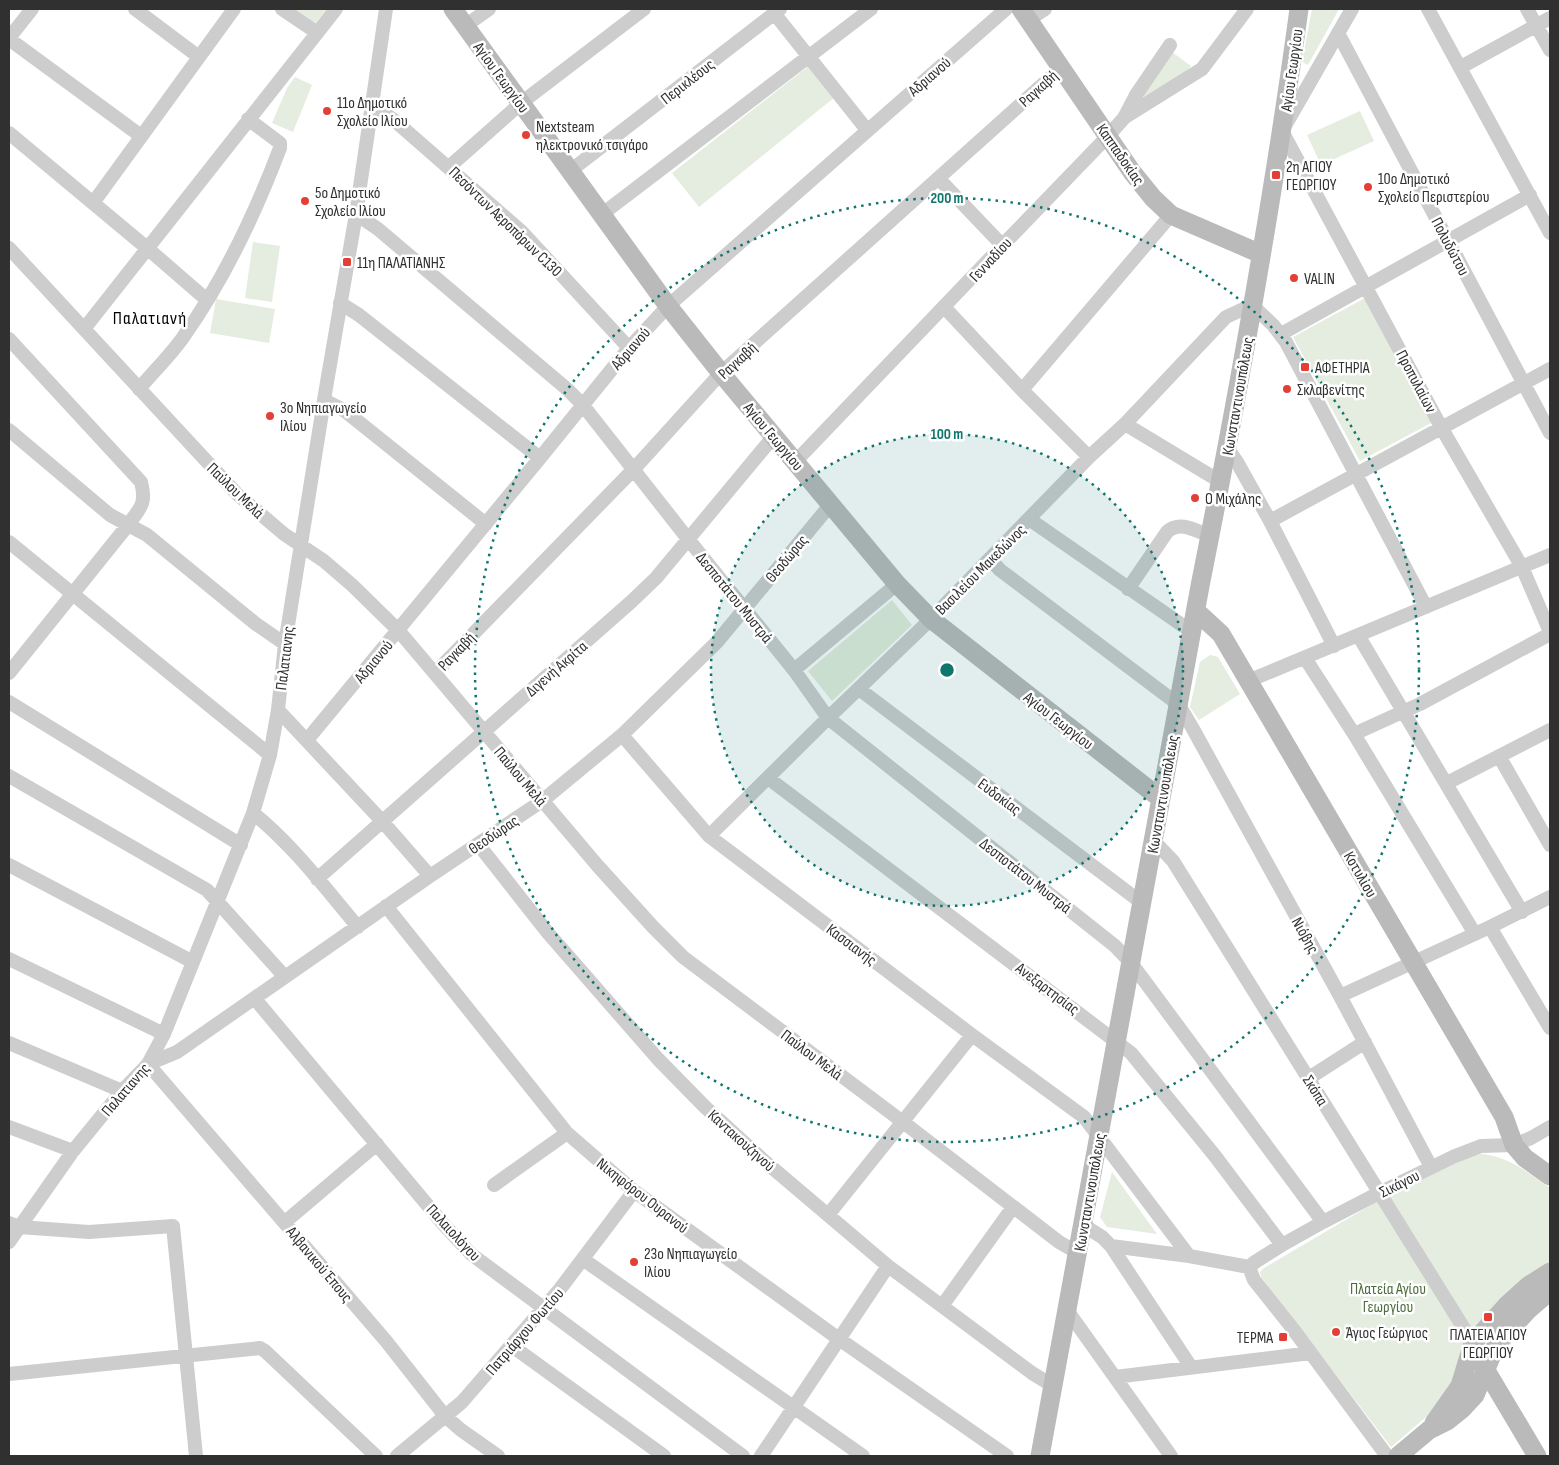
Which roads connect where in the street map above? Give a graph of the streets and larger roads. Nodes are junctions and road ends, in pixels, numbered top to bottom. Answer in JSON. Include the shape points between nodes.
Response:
{"nodes":[{"id":1,"x":32,"y":9,"type":"edge"},
{"id":2,"x":135,"y":9,"type":"edge"},
{"id":3,"x":234,"y":9,"type":"edge"},
{"id":4,"x":282,"y":9,"type":"edge"},
{"id":5,"x":336,"y":9,"type":"edge"},
{"id":6,"x":386,"y":9,"type":"edge"},
{"id":7,"x":453,"y":9,"type":"edge"},
{"id":8,"x":489,"y":9,"type":"edge"},
{"id":9,"x":644,"y":9,"type":"edge"},
{"id":10,"x":871,"y":9,"type":"edge"},
{"id":11,"x":1006,"y":9,"type":"edge"},
{"id":12,"x":1045,"y":9,"type":"edge"},
{"id":13,"x":1247,"y":9,"type":"edge"},
{"id":14,"x":1299,"y":9,"type":"edge"},
{"id":15,"x":1352,"y":9,"type":"edge"},
{"id":16,"x":1428,"y":9,"type":"edge"},
{"id":17,"x":1527,"y":9,"type":"edge"},
{"id":18,"x":777,"y":11,"type":"edge"},
{"id":19,"x":1024,"y":14,"type":"edge"},
{"id":20,"x":1550,"y":18,"type":"edge"},
{"id":21,"x":466,"y":26,"type":"junction"},
{"id":22,"x":1537,"y":26,"type":"junction"},
{"id":23,"x":316,"y":32,"type":"junction"},
{"id":24,"x":1338,"y":33,"type":"junction"},
{"id":25,"x":9,"y":38,"type":"edge"},
{"id":26,"x":1170,"y":45,"type":"dead end"},
{"id":27,"x":1550,"y":50,"type":"edge"},
{"id":28,"x":199,"y":57,"type":"junction"},
{"id":29,"x":809,"y":57,"type":"junction"},
{"id":30,"x":1061,"y":68,"type":"junction"},
{"id":31,"x":1461,"y":68,"type":"junction"},
{"id":32,"x":521,"y":103,"type":"junction"},
{"id":33,"x":373,"y":105,"type":"junction"},
{"id":34,"x":1124,"y":118,"type":"junction"},
{"id":35,"x":248,"y":119,"type":"junction"},
{"id":36,"x":867,"y":130,"type":"junction"},
{"id":37,"x":1282,"y":131,"type":"junction"},
{"id":38,"x":9,"y":133,"type":"edge"},
{"id":39,"x":141,"y":136,"type":"junction"},
{"id":40,"x":1108,"y":136,"type":"junction"},
{"id":41,"x":449,"y":167,"type":"junction"},
{"id":42,"x":570,"y":171,"type":"junction"},
{"id":43,"x":938,"y":178,"type":"junction"},
{"id":44,"x":1530,"y":195,"type":"junction"},
{"id":45,"x":93,"y":203,"type":"junction"},
{"id":46,"x":356,"y":214,"type":"junction"},
{"id":47,"x":602,"y":215,"type":"junction"},
{"id":48,"x":1171,"y":215,"type":"junction"},
{"id":49,"x":1550,"y":234,"type":"edge"},
{"id":50,"x":1448,"y":240,"type":"junction"},
{"id":51,"x":1002,"y":245,"type":"junction"},
{"id":52,"x":9,"y":248,"type":"edge"},
{"id":53,"x":147,"y":248,"type":"junction"},
{"id":54,"x":1261,"y":254,"type":"junction"},
{"id":55,"x":1365,"y":286,"type":"junction"},
{"id":56,"x":208,"y":300,"type":"junction"},
{"id":57,"x":340,"y":303,"type":"junction"},
{"id":58,"x":1252,"y":305,"type":"junction"},
{"id":59,"x":668,"y":306,"type":"junction"},
{"id":60,"x":945,"y":308,"type":"junction"},
{"id":61,"x":84,"y":329,"type":"junction"},
{"id":62,"x":1281,"y":334,"type":"junction"},
{"id":63,"x":9,"y":339,"type":"edge"},
{"id":64,"x":629,"y":348,"type":"junction"},
{"id":65,"x":1550,"y":369,"type":"edge"},
{"id":66,"x":721,"y":373,"type":"junction"},
{"id":67,"x":1524,"y":384,"type":"junction"},
{"id":68,"x":138,"y":389,"type":"junction"},
{"id":69,"x":1022,"y":390,"type":"junction"},
{"id":70,"x":324,"y":400,"type":"junction"},
{"id":71,"x":582,"y":404,"type":"junction"},
{"id":72,"x":1125,"y":424,"type":"junction"},
{"id":73,"x":1441,"y":427,"type":"junction"},
{"id":74,"x":9,"y":430,"type":"edge"},
{"id":75,"x":1550,"y":433,"type":"edge"},
{"id":76,"x":774,"y":436,"type":"junction"},
{"id":77,"x":1228,"y":449,"type":"junction"},
{"id":78,"x":1089,"y":457,"type":"junction"},
{"id":79,"x":540,"y":458,"type":"junction"},
{"id":80,"x":796,"y":462,"type":"junction"},
{"id":81,"x":633,"y":470,"type":"junction"},
{"id":82,"x":1356,"y":474,"type":"junction"},
{"id":83,"x":1221,"y":482,"type":"junction"},
{"id":84,"x":831,"y":504,"type":"junction"},
{"id":85,"x":1029,"y":519,"type":"junction"},
{"id":86,"x":1270,"y":521,"type":"junction"},
{"id":87,"x":486,"y":524,"type":"junction"},
{"id":88,"x":128,"y":525,"type":"junction"},
{"id":89,"x":1210,"y":536,"type":"junction"},
{"id":90,"x":688,"y":539,"type":"junction"},
{"id":91,"x":9,"y":542,"type":"edge"},
{"id":92,"x":301,"y":546,"type":"junction"},
{"id":93,"x":1550,"y":555,"type":"edge"},
{"id":94,"x":990,"y":559,"type":"junction"},
{"id":95,"x":1522,"y":567,"type":"junction"},
{"id":96,"x":897,"y":584,"type":"junction"},
{"id":97,"x":1128,"y":589,"type":"junction"},
{"id":98,"x":72,"y":594,"type":"junction"},
{"id":99,"x":1426,"y":607,"type":"junction"},
{"id":100,"x":745,"y":608,"type":"junction"},
{"id":101,"x":1196,"y":611,"type":"junction"},
{"id":102,"x":931,"y":619,"type":"junction"},
{"id":103,"x":398,"y":630,"type":"junction"},
{"id":104,"x":1192,"y":632,"type":"junction"},
{"id":105,"x":1550,"y":633,"type":"edge"},
{"id":106,"x":1358,"y":635,"type":"junction"},
{"id":107,"x":285,"y":644,"type":"junction"},
{"id":108,"x":1334,"y":646,"type":"junction"},
{"id":109,"x":13,"y":657,"type":"edge"},
{"id":110,"x":1305,"y":658,"type":"junction"},
{"id":111,"x":794,"y":670,"type":"junction"},
{"id":112,"x":9,"y":673,"type":"edge"},
{"id":113,"x":435,"y":673,"type":"junction"},
{"id":114,"x":1248,"y":681,"type":"junction"},
{"id":115,"x":859,"y":688,"type":"junction"},
{"id":116,"x":9,"y":702,"type":"edge"},
{"id":117,"x":1178,"y":705,"type":"junction"},
{"id":118,"x":278,"y":710,"type":"junction"},
{"id":119,"x":1403,"y":710,"type":"junction"},
{"id":120,"x":828,"y":718,"type":"junction"},
{"id":121,"x":1550,"y":730,"type":"edge"},
{"id":122,"x":484,"y":732,"type":"junction"},
{"id":123,"x":1354,"y":734,"type":"junction"},
{"id":124,"x":622,"y":735,"type":"junction"},
{"id":125,"x":307,"y":740,"type":"junction"},
{"id":126,"x":270,"y":755,"type":"junction"},
{"id":127,"x":1499,"y":756,"type":"junction"},
{"id":128,"x":9,"y":776,"type":"edge"},
{"id":129,"x":768,"y":778,"type":"junction"},
{"id":130,"x":1447,"y":783,"type":"junction"},
{"id":131,"x":1161,"y":799,"type":"junction"},
{"id":132,"x":542,"y":801,"type":"junction"},
{"id":133,"x":253,"y":813,"type":"junction"},
{"id":134,"x":382,"y":822,"type":"junction"},
{"id":135,"x":709,"y":836,"type":"junction"},
{"id":136,"x":1154,"y":840,"type":"junction"},
{"id":137,"x":478,"y":844,"type":"junction"},
{"id":138,"x":241,"y":845,"type":"junction"},
{"id":139,"x":1550,"y":845,"type":"edge"},
{"id":140,"x":9,"y":865,"type":"edge"},
{"id":141,"x":430,"y":876,"type":"junction"},
{"id":142,"x":317,"y":879,"type":"junction"},
{"id":143,"x":1550,"y":898,"type":"edge"},
{"id":144,"x":218,"y":902,"type":"junction"},
{"id":145,"x":1142,"y":903,"type":"junction"},
{"id":146,"x":386,"y":906,"type":"junction"},
{"id":147,"x":1522,"y":912,"type":"junction"},
{"id":148,"x":358,"y":927,"type":"junction"},
{"id":149,"x":1490,"y":927,"type":"junction"},
{"id":150,"x":1475,"y":934,"type":"junction"},
{"id":151,"x":9,"y":959,"type":"edge"},
{"id":152,"x":193,"y":962,"type":"junction"},
{"id":153,"x":1412,"y":962,"type":"junction"},
{"id":154,"x":1131,"y":963,"type":"junction"},
{"id":155,"x":284,"y":977,"type":"junction"},
{"id":156,"x":1340,"y":996,"type":"junction"},
{"id":157,"x":255,"y":999,"type":"junction"},
{"id":158,"x":1550,"y":1028,"type":"edge"},
{"id":159,"x":164,"y":1034,"type":"junction"},
{"id":160,"x":972,"y":1035,"type":"junction"},
{"id":161,"x":1117,"y":1040,"type":"junction"},
{"id":162,"x":1365,"y":1042,"type":"junction"},
{"id":163,"x":9,"y":1043,"type":"edge"},
{"id":164,"x":148,"y":1064,"type":"junction"},
{"id":165,"x":1309,"y":1078,"type":"junction"},
{"id":166,"x":122,"y":1091,"type":"junction"},
{"id":167,"x":903,"y":1122,"type":"junction"},
{"id":168,"x":9,"y":1126,"type":"edge"},
{"id":169,"x":1550,"y":1128,"type":"edge"},
{"id":170,"x":567,"y":1133,"type":"junction"},
{"id":171,"x":1099,"y":1135,"type":"junction"},
{"id":172,"x":377,"y":1144,"type":"junction"},
{"id":173,"x":1514,"y":1145,"type":"junction"},
{"id":174,"x":73,"y":1151,"type":"junction"},
{"id":175,"x":1431,"y":1168,"type":"junction"},
{"id":176,"x":1550,"y":1176,"type":"edge"},
{"id":177,"x":494,"y":1185,"type":"dead end"},
{"id":178,"x":634,"y":1191,"type":"junction"},
{"id":179,"x":1379,"y":1193,"type":"junction"},
{"id":180,"x":1013,"y":1207,"type":"junction"},
{"id":181,"x":828,"y":1215,"type":"junction"},
{"id":182,"x":285,"y":1222,"type":"junction"},
{"id":183,"x":1323,"y":1222,"type":"junction"},
{"id":184,"x":14,"y":1225,"type":"edge"},
{"id":185,"x":1083,"y":1225,"type":"junction"},
{"id":186,"x":9,"y":1242,"type":"edge"},
{"id":187,"x":1282,"y":1245,"type":"junction"},
{"id":188,"x":1111,"y":1246,"type":"junction"},
{"id":189,"x":1078,"y":1253,"type":"junction"},
{"id":190,"x":1190,"y":1256,"type":"junction"},
{"id":191,"x":584,"y":1260,"type":"junction"},
{"id":192,"x":888,"y":1266,"type":"junction"},
{"id":193,"x":1249,"y":1268,"type":"junction"},
{"id":194,"x":1550,"y":1272,"type":"edge"},
{"id":195,"x":1548,"y":1298,"type":"edge"},
{"id":196,"x":942,"y":1306,"type":"junction"},
{"id":197,"x":544,"y":1308,"type":"junction"},
{"id":198,"x":1067,"y":1310,"type":"junction"},
{"id":199,"x":839,"y":1339,"type":"junction"},
{"id":200,"x":1473,"y":1343,"type":"junction"},
{"id":201,"x":512,"y":1346,"type":"junction"},
{"id":202,"x":1311,"y":1353,"type":"junction"},
{"id":203,"x":184,"y":1356,"type":"junction"},
{"id":204,"x":1191,"y":1367,"type":"junction"},
{"id":205,"x":1485,"y":1370,"type":"junction"},
{"id":206,"x":9,"y":1374,"type":"edge"},
{"id":207,"x":1115,"y":1377,"type":"junction"},
{"id":208,"x":1053,"y":1386,"type":"junction"},
{"id":209,"x":793,"y":1407,"type":"junction"},
{"id":210,"x":445,"y":1416,"type":"junction"},
{"id":211,"x":1429,"y":1430,"type":"junction"},
{"id":212,"x":196,"y":1456,"type":"edge"},
{"id":213,"x":376,"y":1456,"type":"edge"},
{"id":214,"x":397,"y":1456,"type":"edge"},
{"id":215,"x":498,"y":1456,"type":"edge"},
{"id":216,"x":664,"y":1456,"type":"edge"},
{"id":217,"x":743,"y":1456,"type":"edge"},
{"id":218,"x":761,"y":1456,"type":"edge"},
{"id":219,"x":863,"y":1456,"type":"edge"},
{"id":220,"x":1006,"y":1456,"type":"edge"},
{"id":221,"x":1040,"y":1456,"type":"edge"},
{"id":222,"x":1171,"y":1456,"type":"edge"},
{"id":223,"x":1387,"y":1456,"type":"edge"},
{"id":224,"x":1398,"y":1456,"type":"edge"},
{"id":225,"x":1537,"y":1456,"type":"edge"}],
"edges":[{"from":1,"to":25,"type":"street"},
{"from":2,"to":28,"type":"street"},
{"from":3,"to":28,"type":"street"},
{"from":4,"to":23,"type":"street"},
{"from":5,"to":23,"type":"street"},
{"from":6,"to":33,"type":"street","name":"Παλατιανης"},
{"from":7,"to":21,"type":"street","name":"Αγίου Γεωργίου"},
{"from":8,"to":21,"type":"street"},
{"from":9,"to":32,"type":"street"},
{"from":10,"to":29,"type":"street"},
{"from":11,"to":36,"type":"street","name":"Αδριανού"},
{"from":12,"to":19,"type":"street"},
{"from":13,"to":34,"type":"street","via":[[1202,69]]},
{"from":14,"to":37,"type":"street","name":"Αγίου Γεωργίου"},
{"from":15,"to":24,"type":"street"},
{"from":16,"to":31,"type":"street"},
{"from":17,"to":22,"type":"street"},
{"from":18,"to":29,"type":"street"},
{"from":18,"to":42,"type":"street","name":"Περικλέους"},
{"from":19,"to":30,"type":"street","name":"Καππαδοκίας"},
{"from":20,"to":22,"type":"street"},
{"from":21,"to":32,"type":"street","name":"Αγίου Γεωργίου"},
{"from":22,"to":27,"type":"street"},
{"from":22,"to":31,"type":"street"},
{"from":23,"to":35,"type":"street"},
{"from":24,"to":37,"type":"street"},
{"from":24,"to":50,"type":"street","name":"Πολυδώτου"},
{"from":25,"to":39,"type":"street"},
{"from":26,"to":34,"type":"street","name":"Γενναδίου"},
{"from":28,"to":39,"type":"street"},
{"from":29,"to":36,"type":"street"},
{"from":29,"to":47,"type":"street"},
{"from":30,"to":40,"type":"street","name":"Καππαδοκίας"},
{"from":30,"to":43,"type":"street","name":"Ραγκαβή"},
{"from":31,"to":44,"type":"street"},
{"from":32,"to":41,"type":"street"},
{"from":32,"to":42,"type":"street","name":"Αγίου Γεωργίου"},
{"from":33,"to":41,"type":"street","name":"Πεσόντων Αεροπόρων C130"},
{"from":33,"to":46,"type":"street","name":"Παλατιανης"},
{"from":34,"to":40,"type":"street","name":"Γενναδίου"},
{"from":35,"to":53,"type":"street"},
{"from":35,"to":56,"type":"street","via":[[275,138],[280,148],[244,234]]},
{"from":36,"to":59,"type":"street","name":"Αδριανού"},
{"from":37,"to":54,"type":"street","name":"Κωνσταντινουπόλεως"},
{"from":37,"to":55,"type":"street","name":"Προπυλαίων"},
{"from":38,"to":45,"type":"street"},
{"from":39,"to":45,"type":"street"},
{"from":40,"to":48,"type":"street","name":"Καππαδοκίας","via":[[1142,185]]},
{"from":40,"to":51,"type":"street","name":"Γενναδίου"},
{"from":41,"to":64,"type":"street","name":"Πεσόντων Αεροπόρων C130","via":[[522,232]]},
{"from":42,"to":47,"type":"street","name":"Αγίου Γεωργίου"},
{"from":43,"to":51,"type":"street"},
{"from":43,"to":66,"type":"street","name":"Ραγκαβή"},
{"from":44,"to":49,"type":"street"},
{"from":44,"to":50,"type":"street"},
{"from":45,"to":53,"type":"street"},
{"from":46,"to":57,"type":"street","name":"Παλατιανης"},
{"from":46,"to":71,"type":"street","name":"Δεσποτάτου Μυστρά","via":[[378,229]]},
{"from":47,"to":59,"type":"street","name":"Αγίου Γεωργίου"},
{"from":48,"to":54,"type":"street","name":"Καππαδοκίας"},
{"from":48,"to":69,"type":"street"},
{"from":50,"to":55,"type":"street"},
{"from":50,"to":67,"type":"street","name":"Πολυδώτου"},
{"from":51,"to":60,"type":"street","name":"Γενναδίου"},
{"from":52,"to":61,"type":"street","name":"Παύλου Μελά"},
{"from":53,"to":56,"type":"street"},
{"from":53,"to":61,"type":"street"},
{"from":54,"to":58,"type":"street","name":"Κωνσταντινουπόλεως"},
{"from":55,"to":62,"type":"street"},
{"from":55,"to":73,"type":"street","name":"Προπυλαίων"},
{"from":56,"to":68,"type":"street","via":[[183,338]]},
{"from":57,"to":70,"type":"street","name":"Παλατιανης"},
{"from":57,"to":79,"type":"street"},
{"from":58,"to":62,"type":"street"},
{"from":58,"to":72,"type":"street","name":"Βασιλείου Μακεδώνος","via":[[1226,317]]},
{"from":58,"to":77,"type":"street","name":"Κωνσταντινουπόλεως"},
{"from":59,"to":64,"type":"street","name":"Αδριανού"},
{"from":59,"to":66,"type":"street","name":"Αγίου Γεωργίου"},
{"from":60,"to":69,"type":"street"},
{"from":60,"to":80,"type":"street","name":"Γενναδίου"},
{"from":61,"to":68,"type":"street","name":"Παύλου Μελά"},
{"from":62,"to":82,"type":"street"},
{"from":63,"to":88,"type":"street","via":[[141,482],[143,504]]},
{"from":64,"to":71,"type":"street","name":"Αδριανού"},
{"from":65,"to":67,"type":"street"},
{"from":66,"to":76,"type":"street","name":"Αγίου Γεωργίου"},
{"from":66,"to":81,"type":"street","name":"Ραγκαβή"},
{"from":67,"to":73,"type":"street"},
{"from":67,"to":75,"type":"street","name":"Πολυδώτου"},
{"from":68,"to":92,"type":"street","name":"Παύλου Μελά","via":[[237,494]]},
{"from":69,"to":78,"type":"street"},
{"from":70,"to":87,"type":"street","via":[[345,411]]},
{"from":70,"to":92,"type":"street","name":"Παλατιανης"},
{"from":71,"to":79,"type":"street","name":"Αδριανού"},
{"from":71,"to":81,"type":"street","name":"Δεσποτάτου Μυστρά"},
{"from":72,"to":78,"type":"street","name":"Βασιλείου Μακεδώνος"},
{"from":72,"to":83,"type":"street"},
{"from":73,"to":82,"type":"street"},
{"from":73,"to":95,"type":"street","name":"Προπυλαίων"},
{"from":74,"to":88,"type":"street","via":[[110,514]]},
{"from":76,"to":80,"type":"street","name":"Αγίου Γεωργίου"},
{"from":76,"to":90,"type":"street","name":"Διγενή Ακρίτα"},
{"from":77,"to":83,"type":"street","name":"Κωνσταντινουπόλεως"},
{"from":77,"to":86,"type":"street"},
{"from":78,"to":85,"type":"street","name":"Βασιλείου Μακεδώνος"},
{"from":79,"to":87,"type":"street","name":"Αδριανού"},
{"from":80,"to":84,"type":"street","name":"Αγίου Γεωργίου"},
{"from":81,"to":90,"type":"street","name":"Δεσποτάτου Μυστρά"},
{"from":81,"to":113,"type":"street","name":"Ραγκαβή"},
{"from":82,"to":86,"type":"street"},
{"from":82,"to":99,"type":"street"},
{"from":83,"to":89,"type":"street","name":"Κωνσταντινουπόλεως"},
{"from":84,"to":96,"type":"street","name":"Αγίου Γεωργίου"},
{"from":84,"to":100,"type":"street","name":"Θεοδώρας"},
{"from":85,"to":94,"type":"street","name":"Βασιλείου Μακεδώνος"},
{"from":85,"to":97,"type":"street"},
{"from":86,"to":108,"type":"street"},
{"from":87,"to":103,"type":"street","name":"Αδριανού"},
{"from":88,"to":98,"type":"street"},
{"from":88,"to":107,"type":"street","via":[[147,535]]},
{"from":89,"to":97,"type":"street","via":[[1180,526],[1173,527]]},
{"from":89,"to":101,"type":"street","name":"Κωνσταντινουπόλεως"},
{"from":90,"to":100,"type":"street","name":"Δεσποτάτου Μυστρά"},
{"from":90,"to":122,"type":"street","name":"Διγενή Ακρίτα","via":[[632,601]]},
{"from":91,"to":98,"type":"street"},
{"from":92,"to":103,"type":"street","name":"Παύλου Μελά","via":[[345,579]]},
{"from":92,"to":107,"type":"street","name":"Παλατιανης"},
{"from":93,"to":95,"type":"street"},
{"from":94,"to":102,"type":"street","name":"Βασιλείου Μακεδώνος"},
{"from":94,"to":117,"type":"street","via":[[1000,570]]},
{"from":95,"to":99,"type":"street"},
{"from":95,"to":105,"type":"street","name":"Προπυλαίων"},
{"from":96,"to":102,"type":"street","name":"Αγίου Γεωργίου"},
{"from":96,"to":111,"type":"street"},
{"from":97,"to":104,"type":"street"},
{"from":98,"to":109,"type":"street"},
{"from":98,"to":126,"type":"street"},
{"from":99,"to":106,"type":"street"},
{"from":100,"to":111,"type":"street","name":"Δεσποτάτου Μυστρά"},
{"from":100,"to":124,"type":"street","name":"Θεοδώρας","via":[[717,642]]},
{"from":101,"to":104,"type":"street","name":"Κωνσταντινουπόλεως"},
{"from":101,"to":114,"type":"street","name":"Κοτυλίου","via":[[1221,634]]},
{"from":102,"to":115,"type":"street","name":"Βασιλείου Μακεδώνος"},
{"from":102,"to":131,"type":"street","name":"Αγίου Γεωργίου"},
{"from":103,"to":113,"type":"street","name":"Παύλου Μελά"},
{"from":103,"to":125,"type":"street","name":"Αδριανού"},
{"from":104,"to":117,"type":"street","name":"Κωνσταντινουπόλεως"},
{"from":105,"to":119,"type":"street","via":[[1420,704]]},
{"from":106,"to":108,"type":"street"},
{"from":106,"to":119,"type":"street"},
{"from":107,"to":118,"type":"street","name":"Παλατιανης"},
{"from":108,"to":110,"type":"street"},
{"from":109,"to":112,"type":"street"},
{"from":110,"to":114,"type":"street"},
{"from":110,"to":123,"type":"street"},
{"from":111,"to":120,"type":"street","name":"Δεσποτάτου Μυστρά"},
{"from":113,"to":122,"type":"street","name":"Παύλου Μελά"},
{"from":114,"to":153,"type":"street","name":"Κοτυλίου"},
{"from":115,"to":120,"type":"street","name":"Βασιλείου Μακεδώνος"},
{"from":115,"to":145,"type":"street","name":"Ευδοκίας"},
{"from":116,"to":138,"type":"street"},
{"from":117,"to":131,"type":"street","name":"Κωνσταντινουπόλεως"},
{"from":117,"to":156,"type":"street","name":"Νιόβης"},
{"from":118,"to":125,"type":"street"},
{"from":118,"to":126,"type":"street","name":"Παλατιανης"},
{"from":119,"to":123,"type":"street"},
{"from":119,"to":130,"type":"street"},
{"from":120,"to":129,"type":"street","name":"Βασιλείου Μακεδώνος"},
{"from":120,"to":154,"type":"street","name":"Δεσποτάτου Μυστρά","via":[[1115,946]]},
{"from":121,"to":127,"type":"street"},
{"from":122,"to":132,"type":"street","name":"Παύλου Μελά"},
{"from":122,"to":134,"type":"street","name":"Διγενή Ακρίτα"},
{"from":123,"to":150,"type":"street"},
{"from":124,"to":132,"type":"street","name":"Θεοδώρας"},
{"from":124,"to":135,"type":"street","name":"Κασσιανής"},
{"from":125,"to":134,"type":"street"},
{"from":126,"to":133,"type":"street","name":"Παλατιανης"},
{"from":127,"to":130,"type":"street"},
{"from":127,"to":139,"type":"street"},
{"from":128,"to":144,"type":"street","via":[[207,890]]},
{"from":129,"to":135,"type":"street","name":"Βασιλείου Μακεδώνος"},
{"from":129,"to":161,"type":"street","name":"Ανεξαρτησίας"},
{"from":130,"to":147,"type":"street"},
{"from":131,"to":136,"type":"street","name":"Κωνσταντινουπόλεως"},
{"from":132,"to":137,"type":"street","name":"Θεοδώρας"},
{"from":132,"to":167,"type":"street","name":"Παύλου Μελά","via":[[683,957]]},
{"from":133,"to":138,"type":"street","name":"Παλατιανης"},
{"from":133,"to":142,"type":"street"},
{"from":134,"to":141,"type":"street"},
{"from":134,"to":142,"type":"street","name":"Διγενή Ακρίτα"},
{"from":135,"to":160,"type":"street","name":"Κασσιανής"},
{"from":136,"to":145,"type":"street","name":"Κωνσταντινουπόλεως"},
{"from":136,"to":165,"type":"street","name":"Σκόπα","via":[[1173,861]]},
{"from":137,"to":141,"type":"street","name":"Θεοδώρας"},
{"from":137,"to":181,"type":"street","name":"Καντακουζηνού","via":[[548,933],[658,1059],[755,1153]]},
{"from":138,"to":144,"type":"street","name":"Παλατιανης"},
{"from":140,"to":152,"type":"street"},
{"from":141,"to":146,"type":"street","name":"Θεοδώρας"},
{"from":142,"to":148,"type":"street"},
{"from":143,"to":147,"type":"street"},
{"from":144,"to":152,"type":"street","name":"Παλατιανης"},
{"from":144,"to":155,"type":"street"},
{"from":145,"to":154,"type":"street","name":"Κωνσταντινουπόλεως"},
{"from":146,"to":148,"type":"street","name":"Θεοδώρας"},
{"from":146,"to":170,"type":"street","name":"Νικηφόρου Ουρανού"},
{"from":147,"to":149,"type":"street"},
{"from":148,"to":155,"type":"street","name":"Θεοδώρας"},
{"from":149,"to":150,"type":"street"},
{"from":149,"to":158,"type":"street"},
{"from":150,"to":153,"type":"street"},
{"from":151,"to":159,"type":"street"},
{"from":152,"to":159,"type":"street","name":"Παλατιανης"},
{"from":153,"to":156,"type":"street"},
{"from":153,"to":173,"type":"street","name":"Κοτυλίου","via":[[1504,1117]]},
{"from":154,"to":161,"type":"street","name":"Κωνσταντινουπόλεως"},
{"from":154,"to":183,"type":"street","name":"Δεσποτάτου Μυστρά"},
{"from":155,"to":157,"type":"street","name":"Θεοδώρας"},
{"from":156,"to":162,"type":"street","name":"Νιόβης"},
{"from":157,"to":164,"type":"street","name":"Θεοδώρας","via":[[177,1052]]},
{"from":157,"to":172,"type":"street","name":"Παλαιολόγου"},
{"from":159,"to":164,"type":"street","name":"Παλατιανης"},
{"from":160,"to":167,"type":"street"},
{"from":160,"to":171,"type":"street","name":"Κασσιανής","via":[[1084,1117]]},
{"from":161,"to":171,"type":"street","name":"Κωνσταντινουπόλεως"},
{"from":161,"to":187,"type":"street","name":"Ανεξαρτησίας","via":[[1215,1156]]},
{"from":162,"to":165,"type":"street"},
{"from":162,"to":175,"type":"street","name":"Νιόβης"},
{"from":163,"to":166,"type":"street"},
{"from":164,"to":166,"type":"street","name":"Παλατιανης"},
{"from":164,"to":182,"type":"street","name":"Αλβανικού Έπους"},
{"from":165,"to":179,"type":"street","name":"Σκόπα"},
{"from":166,"to":174,"type":"street","name":"Παλατιανης"},
{"from":167,"to":180,"type":"street","name":"Παύλου Μελά"},
{"from":167,"to":181,"type":"street"},
{"from":168,"to":174,"type":"street"},
{"from":169,"to":173,"type":"street"},
{"from":170,"to":177,"type":"street"},
{"from":170,"to":178,"type":"street","name":"Νικηφόρου Ουρανού"},
{"from":171,"to":185,"type":"street","name":"Κωνσταντινουπόλεως"},
{"from":171,"to":190,"type":"street","name":"Κασσιανής"},
{"from":172,"to":182,"type":"street"},
{"from":172,"to":197,"type":"street","name":"Παλαιολόγου","via":[[471,1254]]},
{"from":173,"to":175,"type":"street","name":"Σικάγου","via":[[1466,1150]]},
{"from":173,"to":176,"type":"street","via":[[1525,1158]]},
{"from":174,"to":184,"type":"street","name":"Παλατιανης"},
{"from":175,"to":179,"type":"street","name":"Σικάγου"},
{"from":178,"to":191,"type":"street","name":"Πατριάρχου Φωτίου"},
{"from":178,"to":199,"type":"street","name":"Νικηφόρου Ουρανού"},
{"from":179,"to":183,"type":"street","name":"Σικάγου"},
{"from":179,"to":200,"type":"street","name":"Σκόπα"},
{"from":180,"to":189,"type":"street","name":"Παύλου Μελά"},
{"from":180,"to":196,"type":"street"},
{"from":181,"to":192,"type":"street","name":"Καντακουζηνού"},
{"from":182,"to":210,"type":"street","name":"Αλβανικού Έπους"},
{"from":183,"to":187,"type":"street","name":"Σικάγου"},
{"from":184,"to":186,"type":"street","name":"Παλατιανης"},
{"from":184,"to":203,"type":"street","via":[[89,1232],[173,1226]]},
{"from":185,"to":188,"type":"street"},
{"from":185,"to":189,"type":"street","name":"Κωνσταντινουπόλεως"},
{"from":187,"to":193,"type":"street","name":"Σικάγου"},
{"from":188,"to":190,"type":"street"},
{"from":188,"to":204,"type":"street"},
{"from":189,"to":198,"type":"street","name":"Κωνσταντινουπόλεως"},
{"from":190,"to":193,"type":"street"},
{"from":191,"to":197,"type":"street","name":"Πατριάρχου Φωτίου"},
{"from":191,"to":209,"type":"street"},
{"from":192,"to":196,"type":"street","name":"Καντακουζηνού"},
{"from":192,"to":199,"type":"street"},
{"from":193,"to":202,"type":"street","via":[[1254,1280]]},
{"from":194,"to":200,"type":"street","via":[[1507,1305]]},
{"from":195,"to":205,"type":"street","via":[[1513,1325],[1496,1345]]},
{"from":196,"to":208,"type":"street","name":"Καντακουζηνού"},
{"from":197,"to":201,"type":"street","name":"Πατριάρχου Φωτίου"},
{"from":197,"to":217,"type":"street","name":"Παλαιολόγου"},
{"from":198,"to":207,"type":"street"},
{"from":198,"to":208,"type":"street","name":"Κωνσταντινουπόλεως"},
{"from":199,"to":209,"type":"street"},
{"from":199,"to":220,"type":"street","name":"Νικηφόρου Ουρανού"},
{"from":200,"to":205,"type":"street"},
{"from":200,"to":211,"type":"street","via":[[1460,1386]]},
{"from":201,"to":210,"type":"street","name":"Πατριάρχου Φωτίου","via":[[462,1402]]},
{"from":201,"to":216,"type":"street"},
{"from":202,"to":204,"type":"street"},
{"from":202,"to":223,"type":"street"},
{"from":203,"to":206,"type":"street"},
{"from":203,"to":212,"type":"street"},
{"from":203,"to":213,"type":"street","via":[[260,1348]]},
{"from":204,"to":207,"type":"street"},
{"from":205,"to":211,"type":"street","via":[[1475,1395],[1462,1409]]},
{"from":205,"to":225,"type":"street"},
{"from":207,"to":222,"type":"street"},
{"from":208,"to":221,"type":"street","name":"Κωνσταντινουπόλεως"},
{"from":209,"to":218,"type":"street"},
{"from":209,"to":219,"type":"street"},
{"from":210,"to":214,"type":"street","name":"Πατριάρχου Φωτίου"},
{"from":210,"to":215,"type":"street","name":"Αλβανικού Έπους"},
{"from":211,"to":224,"type":"street"}]}
